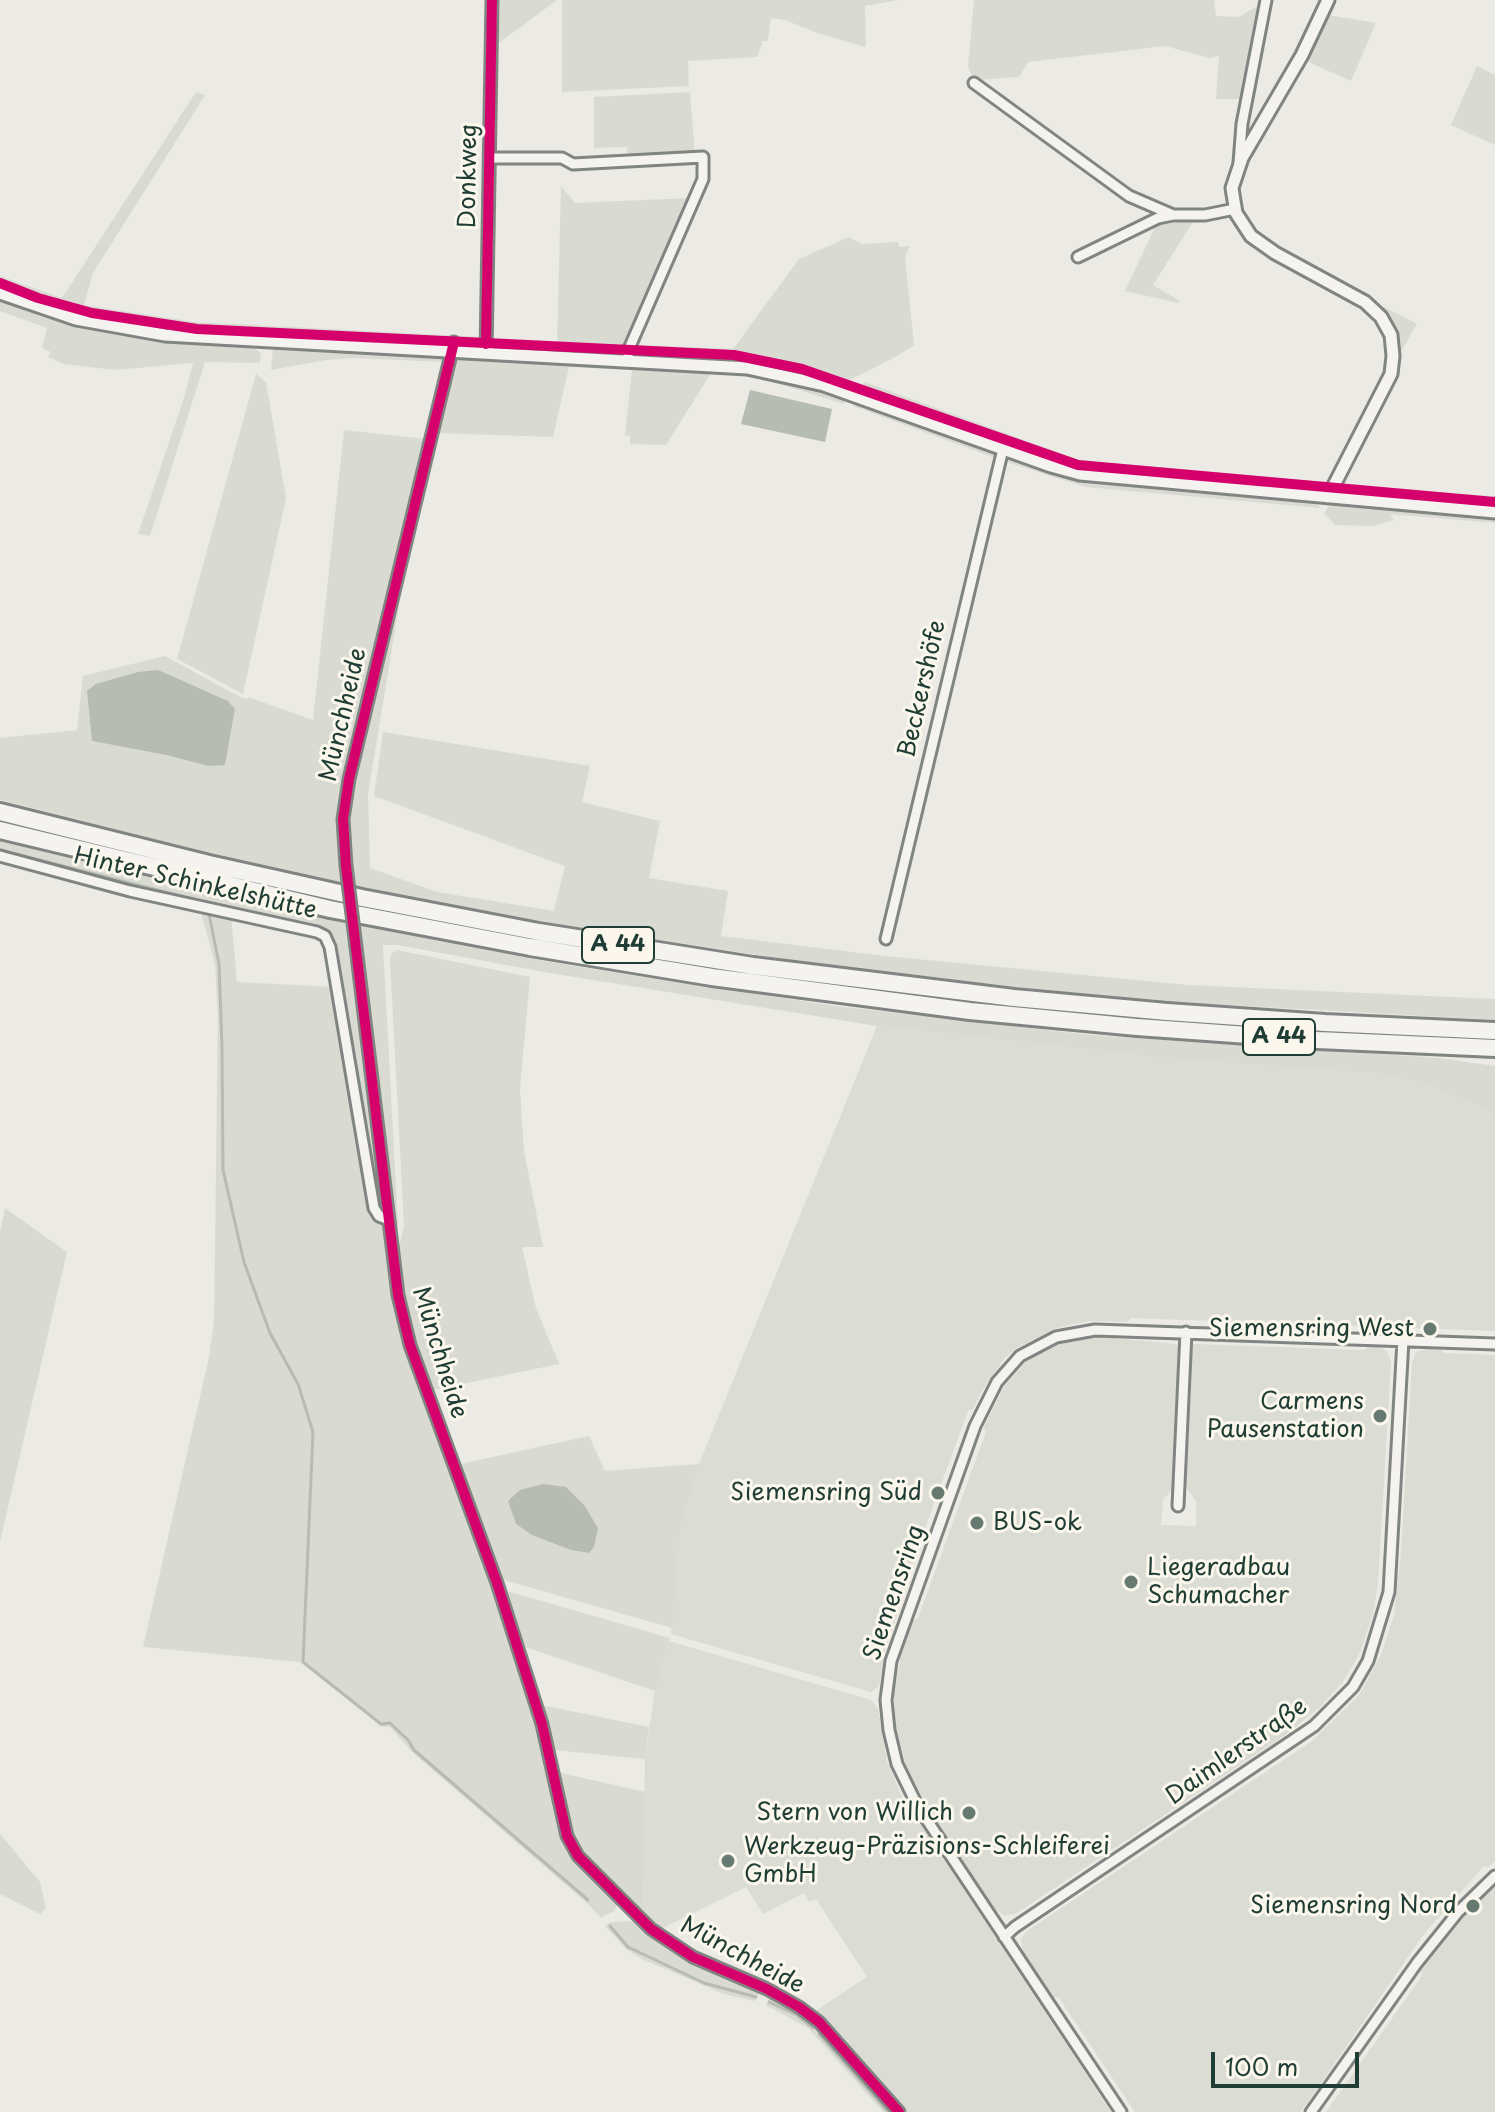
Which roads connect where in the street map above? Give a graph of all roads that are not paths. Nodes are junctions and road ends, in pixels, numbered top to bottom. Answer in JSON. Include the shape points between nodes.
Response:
{"nodes":[{"id":1,"x":492,"y":0,"type":"edge"},
{"id":2,"x":1266,"y":0,"type":"edge"},
{"id":3,"x":1328,"y":0,"type":"edge"},
{"id":4,"x":974,"y":83,"type":"dead end"},
{"id":5,"x":490,"y":158,"type":"junction"},
{"id":6,"x":1239,"y":163,"type":"junction"},
{"id":7,"x":1235,"y":209,"type":"junction"},
{"id":8,"x":1173,"y":215,"type":"junction"},
{"id":9,"x":1078,"y":257,"type":"dead end"},
{"id":10,"x":0,"y":293,"type":"edge"},
{"id":11,"x":453,"y":347,"type":"junction"},
{"id":12,"x":486,"y":353,"type":"junction"},
{"id":13,"x":628,"y":360,"type":"junction"},
{"id":14,"x":1003,"y":449,"type":"junction"},
{"id":15,"x":1328,"y":497,"type":"junction"},
{"id":16,"x":1495,"y":512,"type":"edge"},
{"id":17,"x":0,"y":812,"type":"edge"},
{"id":18,"x":0,"y":830,"type":"edge"},
{"id":19,"x":0,"y":856,"type":"edge"},
{"id":20,"x":886,"y":939,"type":"dead end"},
{"id":21,"x":1489,"y":1029,"type":"edge"},
{"id":22,"x":1422,"y":1045,"type":"junction"},
{"id":23,"x":1495,"y":1048,"type":"edge"},
{"id":24,"x":1495,"y":1059,"type":"edge"},
{"id":25,"x":389,"y":1220,"type":"junction"},
{"id":26,"x":1186,"y":1332,"type":"junction"},
{"id":27,"x":1403,"y":1340,"type":"junction"},
{"id":28,"x":1495,"y":1344,"type":"edge"},
{"id":29,"x":1178,"y":1506,"type":"dead end"},
{"id":30,"x":1495,"y":1876,"type":"edge"},
{"id":31,"x":1004,"y":1937,"type":"junction"},
{"id":32,"x":899,"y":2112,"type":"edge"},
{"id":33,"x":1121,"y":2112,"type":"edge"},
{"id":34,"x":1311,"y":2112,"type":"edge"}],
"edges":[{"from":1,"to":5,"type":"street","name":"Donkweg"},
{"from":2,"to":6,"type":"street"},
{"from":3,"to":6,"type":"street","via":[[1289,80]]},
{"from":4,"to":8,"type":"street","via":[[1129,196]]},
{"from":5,"to":12,"type":"street","name":"Donkweg"},
{"from":5,"to":13,"type":"street","via":[[562,158],[573,164],[703,157],[703,179]]},
{"from":6,"to":7,"type":"street","via":[[1232,188]]},
{"from":7,"to":8,"type":"street"},
{"from":7,"to":15,"type":"street","via":[[1254,239],[1365,302],[1391,335],[1391,374]]},
{"from":8,"to":9,"type":"street"},
{"from":10,"to":11,"type":"street","via":[[76,319],[150,333]]},
{"from":11,"to":12,"type":"street"},
{"from":11,"to":25,"type":"street","name":"Münchheide","bridge":true,"via":[[343,819]]},
{"from":12,"to":13,"type":"street"},
{"from":13,"to":14,"type":"street","via":[[734,366],[788,376]]},
{"from":14,"to":15,"type":"street","via":[[1090,476]]},
{"from":14,"to":20,"type":"street","name":"Beckershöfe"},
{"from":15,"to":16,"type":"street"},
{"from":17,"to":21,"type":"highway","number":"A 44","via":[[362,898],[726,962],[1084,1005]]},
{"from":18,"to":22,"type":"highway","number":"A 44","via":[[330,909],[712,977],[1068,1021]]},
{"from":19,"to":25,"type":"street","name":"Hinter Schinkelshütte","via":[[325,936],[374,1208]]},
{"from":22,"to":23,"type":"highway","number":"A 44"},
{"from":22,"to":24,"type":"highway"},
{"from":25,"to":32,"type":"street","name":"Münchheide","via":[[410,1345],[497,1583],[542,1724],[567,1836],[578,1856],[651,1929],[693,1957],[767,1989],[819,2022]]},
{"from":26,"to":27,"type":"street","name":"Siemensring"},
{"from":26,"to":29,"type":"street"},
{"from":26,"to":31,"type":"street","name":"Siemensring","via":[[1095,1330],[1056,1337],[1020,1356],[997,1382],[975,1426],[891,1661],[886,1700],[897,1764],[917,1805]]},
{"from":27,"to":28,"type":"street","name":"Siemensring"},
{"from":27,"to":31,"type":"street","name":"Daimlerstraße","via":[[1389,1592],[1368,1661],[1353,1687],[1314,1726]]},
{"from":30,"to":34,"type":"street","via":[[1417,1963]]},
{"from":31,"to":33,"type":"street","name":"Siemensring"}]}
